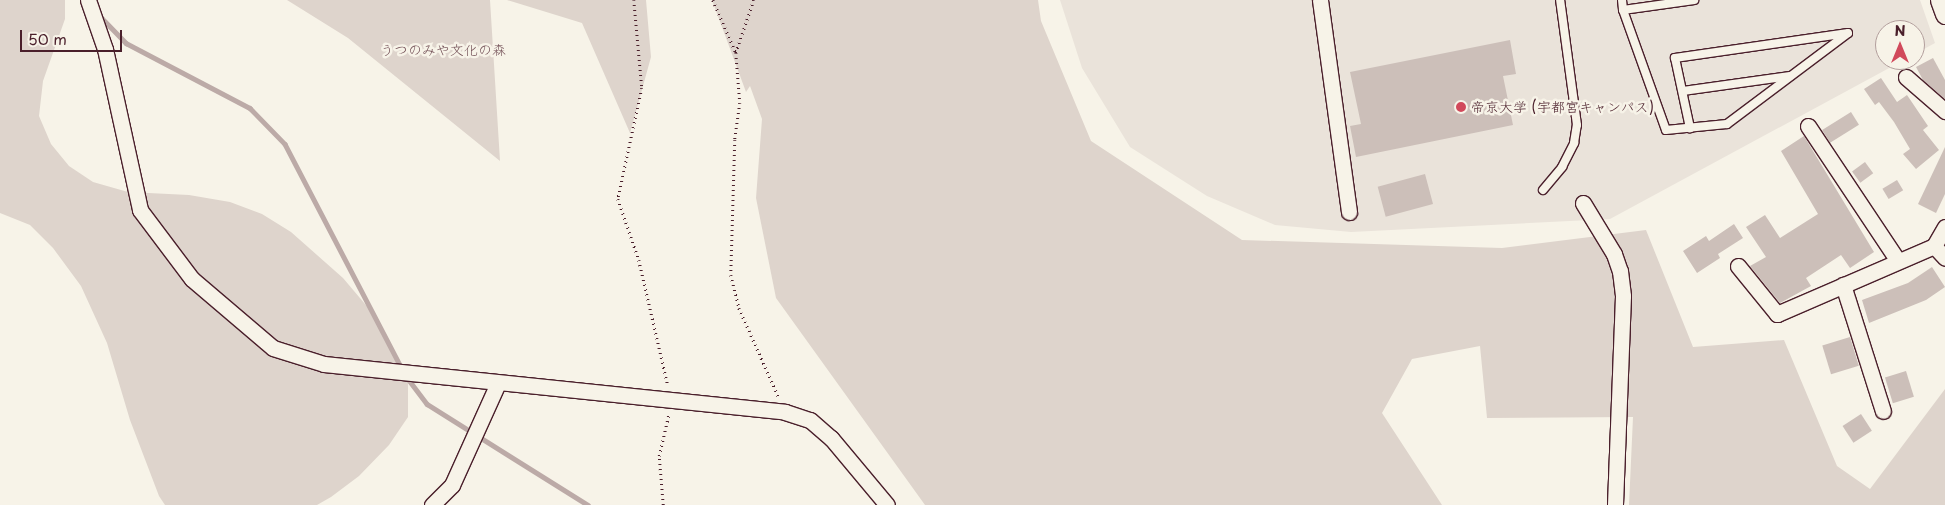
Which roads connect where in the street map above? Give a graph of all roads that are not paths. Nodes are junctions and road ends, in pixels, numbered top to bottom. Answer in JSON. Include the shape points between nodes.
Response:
{"nodes":[{"id":1,"x":88,"y":0,"type":"edge"},
{"id":2,"x":1320,"y":0,"type":"edge"},
{"id":3,"x":1560,"y":0,"type":"edge"},
{"id":4,"x":1622,"y":0,"type":"edge"},
{"id":5,"x":1694,"y":0,"type":"edge"},
{"id":6,"x":1940,"y":0,"type":"edge"},
{"id":7,"x":1624,"y":10,"type":"junction"},
{"id":8,"x":1945,"y":14,"type":"edge"},
{"id":9,"x":1791,"y":76,"type":"junction"},
{"id":10,"x":1906,"y":77,"type":"dead end"},
{"id":11,"x":1683,"y":91,"type":"junction"},
{"id":12,"x":1945,"y":111,"type":"edge"},
{"id":13,"x":1808,"y":126,"type":"dead end"},
{"id":14,"x":1690,"y":128,"type":"junction"},
{"id":15,"x":1543,"y":190,"type":"dead end"},
{"id":16,"x":1583,"y":203,"type":"dead end"},
{"id":17,"x":1349,"y":212,"type":"dead end"},
{"id":18,"x":1945,"y":227,"type":"edge"},
{"id":19,"x":1934,"y":246,"type":"junction"},
{"id":20,"x":1945,"y":258,"type":"edge"},
{"id":21,"x":1898,"y":261,"type":"junction"},
{"id":22,"x":1738,"y":266,"type":"dead end"},
{"id":23,"x":1842,"y":285,"type":"junction"},
{"id":24,"x":498,"y":383,"type":"junction"},
{"id":25,"x":1883,"y":411,"type":"dead end"},
{"id":26,"x":432,"y":505,"type":"edge"},
{"id":27,"x":887,"y":505,"type":"edge"},
{"id":28,"x":1615,"y":505,"type":"edge"}],
"edges":[{"from":1,"to":24,"type":"street","via":[[105,49],[140,210],[192,279],[273,348],[324,364]]},
{"from":2,"to":17,"type":"street"},
{"from":3,"to":15,"type":"lane","via":[[1577,126],[1574,143],[1562,167]]},
{"from":4,"to":7,"type":"lane"},
{"from":5,"to":7,"type":"lane"},
{"from":6,"to":8,"type":"street"},
{"from":7,"to":14,"type":"lane","via":[[1666,130]]},
{"from":9,"to":11,"type":"lane"},
{"from":9,"to":11,"type":"lane","via":[[1848,33],[1675,58]]},
{"from":9,"to":14,"type":"lane","via":[[1727,124]]},
{"from":10,"to":12,"type":"street"},
{"from":11,"to":14,"type":"lane"},
{"from":13,"to":21,"type":"street"},
{"from":16,"to":28,"type":"street","via":[[1620,271],[1623,296]]},
{"from":18,"to":19,"type":"street"},
{"from":19,"to":20,"type":"street"},
{"from":19,"to":21,"type":"street"},
{"from":21,"to":23,"type":"street"},
{"from":22,"to":23,"type":"street","via":[[1777,314]]},
{"from":23,"to":25,"type":"street"},
{"from":24,"to":26,"type":"street","via":[[452,486]]},
{"from":24,"to":27,"type":"street","via":[[785,412],[810,420],[832,438]]}]}
